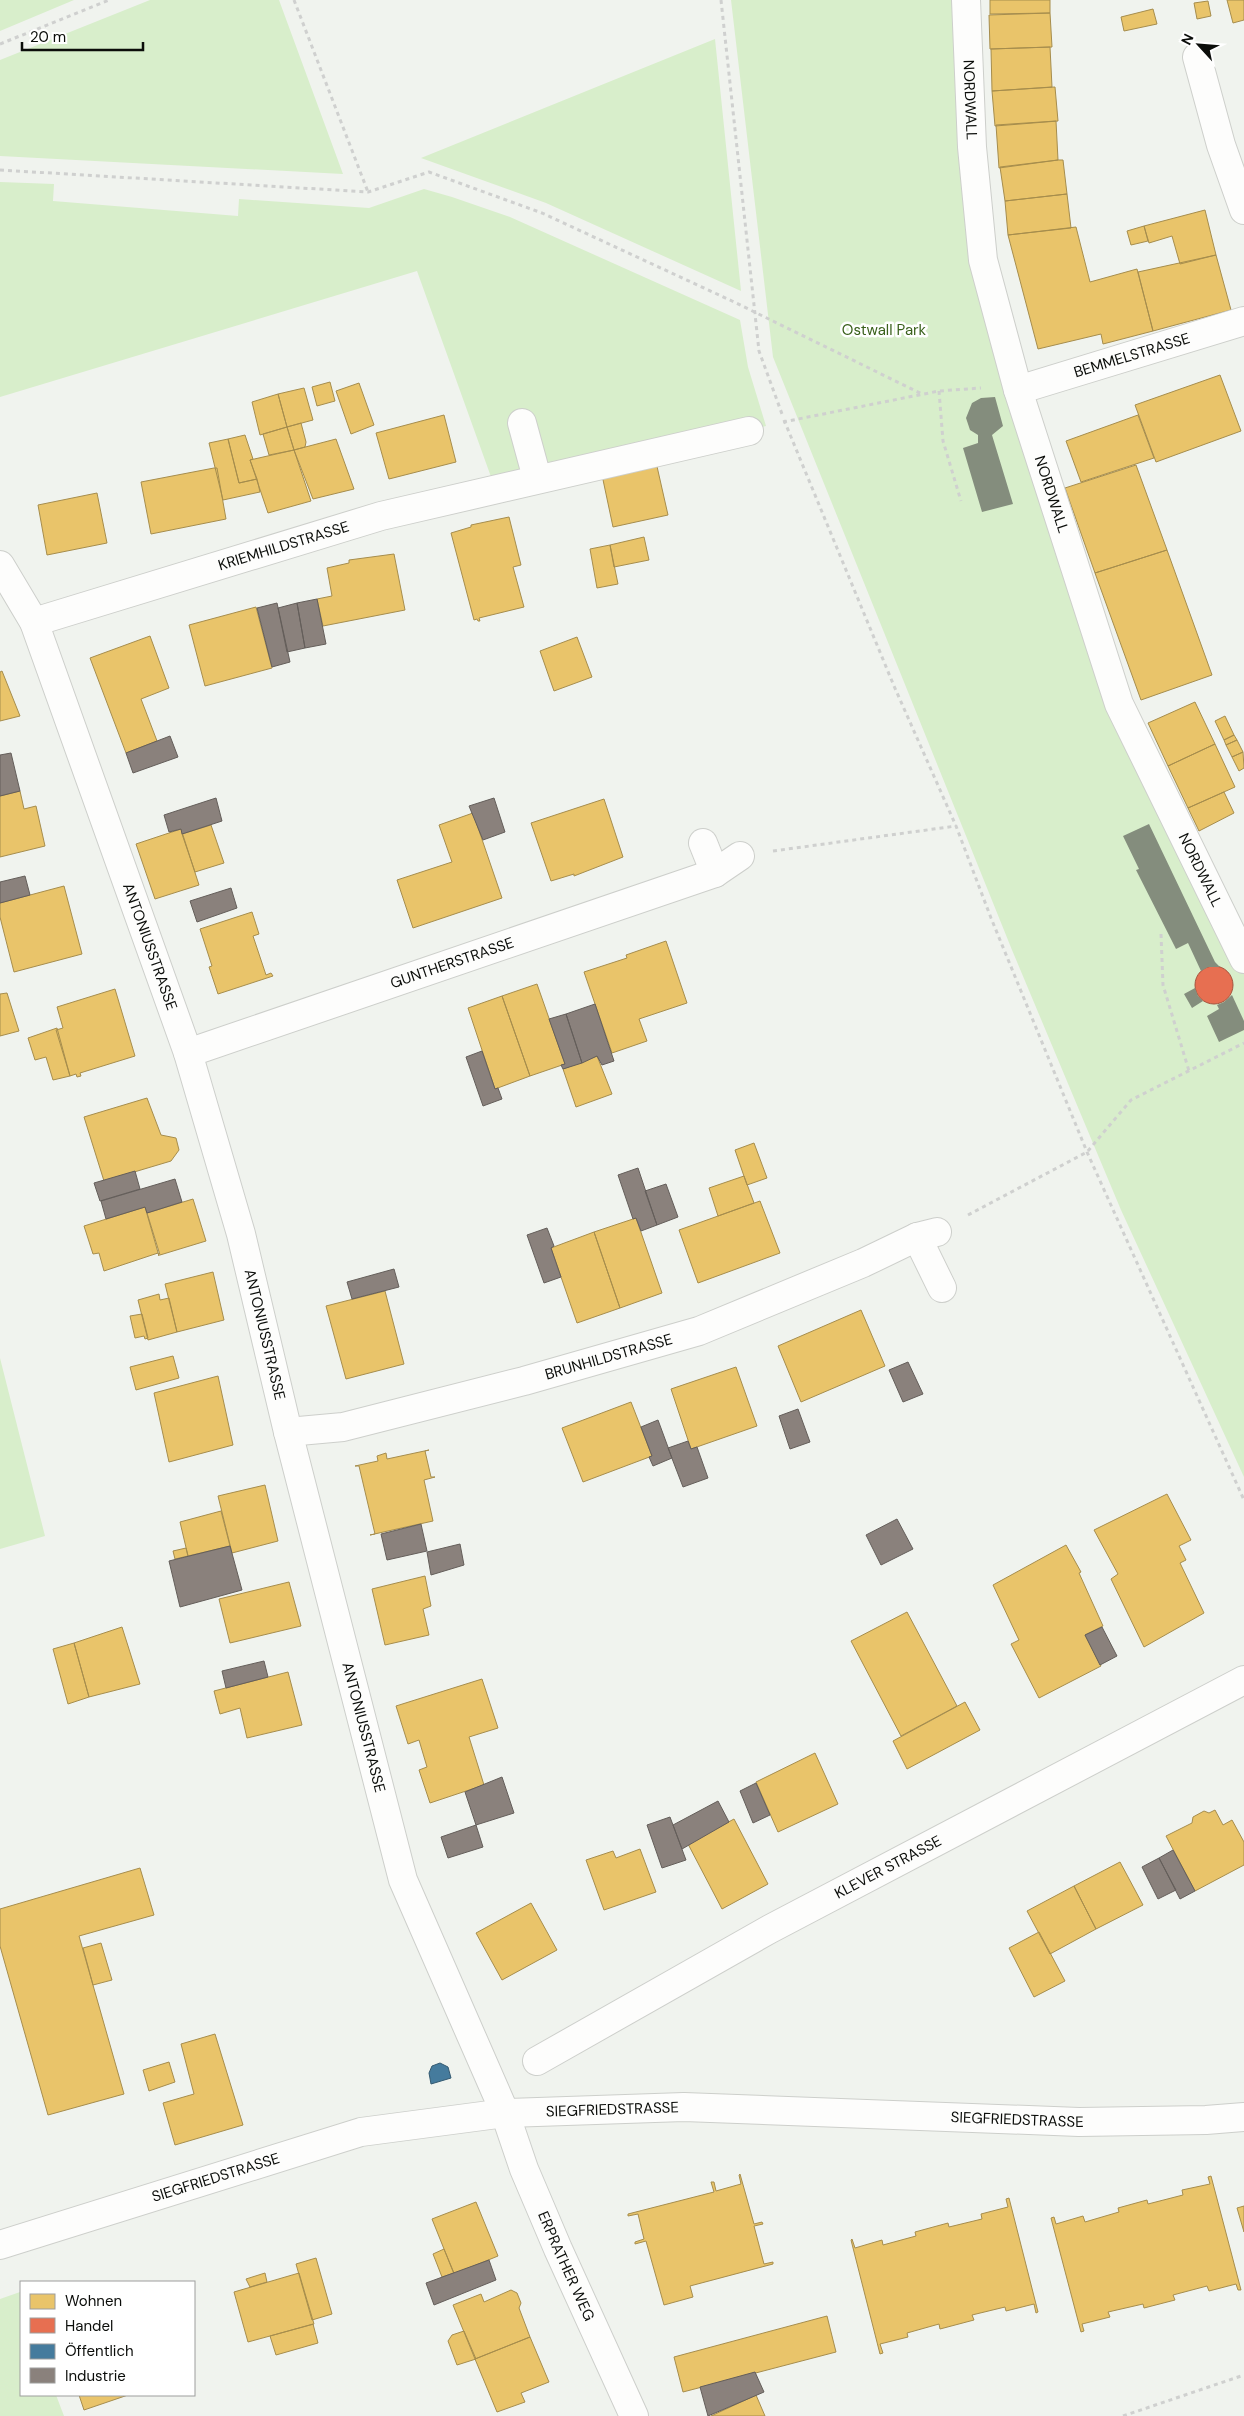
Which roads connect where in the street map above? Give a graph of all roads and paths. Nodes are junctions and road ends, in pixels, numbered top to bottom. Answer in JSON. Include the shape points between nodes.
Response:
{"nodes":[{"id":1,"x":109,"y":0,"type":"edge"},
{"id":2,"x":294,"y":0,"type":"edge"},
{"id":3,"x":720,"y":0,"type":"edge"},
{"id":4,"x":966,"y":0,"type":"edge"},
{"id":5,"x":0,"y":44,"type":"edge"},
{"id":6,"x":1197,"y":57,"type":"dead end"},
{"id":7,"x":0,"y":170,"type":"edge"},
{"id":8,"x":368,"y":192,"type":"junction"},
{"id":9,"x":1244,"y":210,"type":"edge"},
{"id":10,"x":754,"y":312,"type":"junction"},
{"id":11,"x":1244,"y":320,"type":"edge"},
{"id":12,"x":982,"y":388,"type":"dead end"},
{"id":13,"x":1018,"y":390,"type":"junction"},
{"id":14,"x":939,"y":391,"type":"junction"},
{"id":15,"x":922,"y":394,"type":"junction"},
{"id":16,"x":785,"y":422,"type":"junction"},
{"id":17,"x":522,"y":423,"type":"dead end"},
{"id":18,"x":749,"y":431,"type":"dead end"},
{"id":19,"x":537,"y":478,"type":"junction"},
{"id":20,"x":961,"y":501,"type":"dead end"},
{"id":21,"x":0,"y":565,"type":"edge"},
{"id":22,"x":34,"y":622,"type":"junction"},
{"id":23,"x":956,"y":826,"type":"junction"},
{"id":24,"x":703,"y":843,"type":"dead end"},
{"id":25,"x":740,"y":856,"type":"joint"},
{"id":26,"x":715,"y":872,"type":"junction"},
{"id":27,"x":1161,"y":934,"type":"dead end"},
{"id":28,"x":1244,"y":959,"type":"edge"},
{"id":29,"x":1244,"y":1043,"type":"edge"},
{"id":30,"x":188,"y":1053,"type":"junction"},
{"id":31,"x":1190,"y":1071,"type":"junction"},
{"id":32,"x":1087,"y":1152,"type":"junction"},
{"id":33,"x":927,"y":1235,"type":"junction"},
{"id":34,"x":942,"y":1288,"type":"dead end"},
{"id":35,"x":288,"y":1432,"type":"junction"},
{"id":36,"x":1244,"y":1500,"type":"edge"},
{"id":37,"x":1244,"y":1680,"type":"edge"},
{"id":38,"x":536,"y":2061,"type":"dead end"},
{"id":39,"x":505,"y":2113,"type":"junction"},
{"id":40,"x":1244,"y":2117,"type":"edge"},
{"id":41,"x":0,"y":2244,"type":"edge"},
{"id":42,"x":1244,"y":2375,"type":"edge"},
{"id":43,"x":634,"y":2416,"type":"edge"},
{"id":44,"x":1124,"y":2416,"type":"edge"}],
"edges":[{"from":1,"to":5,"type":"path"},
{"from":2,"to":8,"type":"path"},
{"from":3,"to":10,"type":"path"},
{"from":4,"to":13,"type":"street","name":"NORDWALL","via":[[972,147],[983,260]]},
{"from":6,"to":9,"type":"street","via":[[1221,145]]},
{"from":7,"to":8,"type":"path"},
{"from":8,"to":10,"type":"path","via":[[429,172],[542,213]]},
{"from":10,"to":15,"type":"path"},
{"from":10,"to":16,"type":"path","via":[[759,351]]},
{"from":11,"to":13,"type":"street","name":"BEMMELSTRASSE"},
{"from":12,"to":14,"type":"path"},
{"from":13,"to":28,"type":"street","name":"NORDWALL","via":[[1119,704]]},
{"from":14,"to":15,"type":"path"},
{"from":14,"to":20,"type":"path","via":[[943,441]]},
{"from":15,"to":16,"type":"path"},
{"from":16,"to":23,"type":"path","via":[[894,686]]},
{"from":17,"to":19,"type":"street"},
{"from":18,"to":19,"type":"street","name":"KRIEMHILDSTRASSE"},
{"from":19,"to":22,"type":"street","name":"KRIEMHILDSTRASSE","via":[[381,516]]},
{"from":21,"to":22,"type":"street","name":"ANTONIUSSTRASSE"},
{"from":22,"to":30,"type":"street","name":"ANTONIUSSTRASSE"},
{"from":23,"to":25,"type":"path"},
{"from":23,"to":32,"type":"path"},
{"from":24,"to":26,"type":"street"},
{"from":25,"to":26,"type":"street","name":"GUNTHERSTRASSE"},
{"from":26,"to":30,"type":"street","name":"GUNTHERSTRASSE"},
{"from":27,"to":31,"type":"path","via":[[1164,984]]},
{"from":29,"to":31,"type":"path"},
{"from":30,"to":35,"type":"street","name":"ANTONIUSSTRASSE","via":[[241,1234]]},
{"from":31,"to":32,"type":"path","via":[[1131,1100]]},
{"from":32,"to":33,"type":"path"},
{"from":32,"to":36,"type":"path"},
{"from":33,"to":34,"type":"street"},
{"from":33,"to":35,"type":"street","name":"BRUNHILDSTRASSE","via":[[699,1331],[524,1381],[343,1427]]},
{"from":35,"to":39,"type":"street","name":"ANTONIUSSTRASSE","via":[[403,1880]]},
{"from":37,"to":38,"type":"street","name":"KLEVER STRASSE","via":[[770,1930]]},
{"from":39,"to":40,"type":"street","name":"SIEGFRIEDSTRASSE","via":[[684,2107],[1079,2122]]},
{"from":39,"to":41,"type":"street","name":"SIEGFRIEDSTRASSE","via":[[361,2132]]},
{"from":39,"to":43,"type":"street","name":"ERPRATHER WEG","via":[[524,2169],[558,2249]]},
{"from":42,"to":44,"type":"path"}]}
